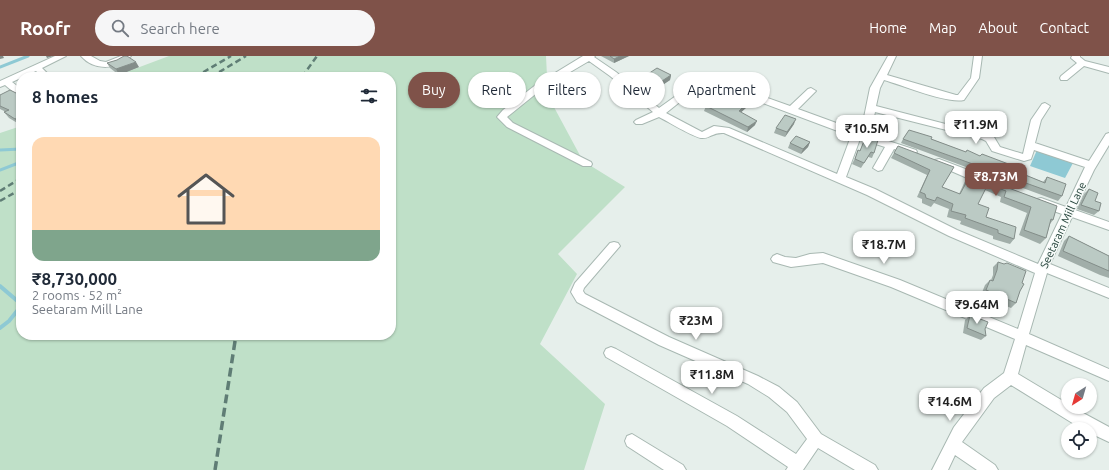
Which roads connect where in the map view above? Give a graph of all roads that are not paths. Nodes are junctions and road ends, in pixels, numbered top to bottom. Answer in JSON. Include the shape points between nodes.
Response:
{"nodes":[{"id":1,"x":62,"y":56,"type":"edge"},
{"id":2,"x":85,"y":56,"type":"edge"},
{"id":3,"x":127,"y":56,"type":"edge"},
{"id":4,"x":589,"y":56,"type":"edge"},
{"id":5,"x":892,"y":56,"type":"edge"},
{"id":6,"x":978,"y":56,"type":"edge"},
{"id":7,"x":1079,"y":59,"type":"edge"},
{"id":8,"x":36,"y":67,"type":"junction"},
{"id":9,"x":1109,"y":70,"type":"edge"},
{"id":10,"x":25,"y":72,"type":"edge"},
{"id":11,"x":42,"y":72,"type":"edge"},
{"id":12,"x":16,"y":76,"type":"edge"},
{"id":13,"x":882,"y":76,"type":"junction"},
{"id":14,"x":1064,"y":78,"type":"dead end"},
{"id":15,"x":3,"y":82,"type":"edge"},
{"id":16,"x":16,"y":91,"type":"edge"},
{"id":17,"x":811,"y":91,"type":"dead end"},
{"id":18,"x":1045,"y":106,"type":"dead end"},
{"id":19,"x":871,"y":108,"type":"junction"},
{"id":20,"x":792,"y":110,"type":"junction"},
{"id":21,"x":658,"y":113,"type":"junction"},
{"id":22,"x":639,"y":122,"type":"dead end"},
{"id":23,"x":861,"y":135,"type":"junction"},
{"id":24,"x":1109,"y":136,"type":"edge"},
{"id":25,"x":891,"y":145,"type":"junction"},
{"id":26,"x":1030,"y":145,"type":"junction"},
{"id":27,"x":587,"y":164,"type":"dead end"},
{"id":28,"x":1092,"y":166,"type":"junction"},
{"id":29,"x":878,"y":168,"type":"dead end"},
{"id":30,"x":840,"y":179,"type":"junction"},
{"id":31,"x":997,"y":186,"type":"edge"},
{"id":32,"x":1032,"y":199,"type":"edge"},
{"id":33,"x":1069,"y":212,"type":"junction"},
{"id":34,"x":1109,"y":226,"type":"edge"},
{"id":35,"x":614,"y":246,"type":"dead end"},
{"id":36,"x":777,"y":260,"type":"dead end"},
{"id":37,"x":1042,"y":268,"type":"junction"},
{"id":38,"x":1109,"y":293,"type":"edge"},
{"id":39,"x":1021,"y":337,"type":"junction"},
{"id":40,"x":611,"y":353,"type":"dead end"},
{"id":41,"x":1109,"y":375,"type":"edge"},
{"id":42,"x":1000,"y":385,"type":"junction"},
{"id":43,"x":1109,"y":435,"type":"edge"},
{"id":44,"x":816,"y":439,"type":"junction"},
{"id":45,"x":632,"y":441,"type":"dead end"},
{"id":46,"x":953,"y":445,"type":"junction"},
{"id":47,"x":795,"y":467,"type":"edge"},
{"id":48,"x":678,"y":470,"type":"edge"},
{"id":49,"x":870,"y":470,"type":"edge"},
{"id":50,"x":940,"y":470,"type":"edge"},
{"id":51,"x":990,"y":470,"type":"edge"}],
"edges":[{"from":1,"to":8,"type":"street"},
{"from":2,"to":3,"type":"street","via":[[102,66]]},
{"from":4,"to":21,"type":"street"},
{"from":4,"to":27,"type":"street","via":[[540,86],[502,117],[504,121]]},
{"from":5,"to":13,"type":"street"},
{"from":6,"to":13,"type":"street","via":[[975,78],[961,98],[945,96]]},
{"from":7,"to":9,"type":"street"},
{"from":7,"to":14,"type":"street"},
{"from":8,"to":10,"type":"street"},
{"from":8,"to":11,"type":"street"},
{"from":12,"to":15,"type":"street"},
{"from":13,"to":19,"type":"street","via":[[875,88]]},
{"from":15,"to":16,"type":"street"},
{"from":17,"to":20,"type":"street"},
{"from":18,"to":26,"type":"street","via":[[1036,120]]},
{"from":19,"to":23,"type":"street"},
{"from":19,"to":26,"type":"street","via":[[984,136],[990,139],[996,149],[1019,158],[1027,157]]},
{"from":20,"to":21,"type":"street","via":[[712,81],[683,95]]},
{"from":20,"to":23,"type":"street"},
{"from":21,"to":22,"type":"street"},
{"from":21,"to":30,"type":"street","via":[[701,135],[714,129],[726,130]]},
{"from":23,"to":25,"type":"street"},
{"from":23,"to":30,"type":"street"},
{"from":24,"to":28,"type":"street","name":"Seetaram Mill Lane"},
{"from":25,"to":29,"type":"street"},
{"from":25,"to":31,"type":"street"},
{"from":26,"to":28,"type":"street"},
{"from":28,"to":33,"type":"street","name":"Seetaram Mill Lane"},
{"from":30,"to":37,"type":"street","via":[[953,233]]},
{"from":32,"to":33,"type":"street"},
{"from":33,"to":34,"type":"street"},
{"from":33,"to":37,"type":"street","name":"Seetaram Mill Lane"},
{"from":35,"to":44,"type":"street","via":[[580,286],[577,292],[581,298],[664,341],[753,380],[774,392],[792,407]]},
{"from":36,"to":39,"type":"street","via":[[793,264],[823,258],[893,282]]},
{"from":37,"to":38,"type":"street"},
{"from":37,"to":39,"type":"street","name":"Seetaram Mill Lane"},
{"from":39,"to":41,"type":"street"},
{"from":39,"to":42,"type":"street","name":"Seetaram Mill Lane"},
{"from":40,"to":47,"type":"street","via":[[732,421]]},
{"from":42,"to":43,"type":"street"},
{"from":42,"to":46,"type":"street","via":[[959,432]]},
{"from":44,"to":47,"type":"street"},
{"from":44,"to":49,"type":"street"},
{"from":45,"to":48,"type":"street"},
{"from":46,"to":50,"type":"street"},
{"from":46,"to":51,"type":"street"}]}
